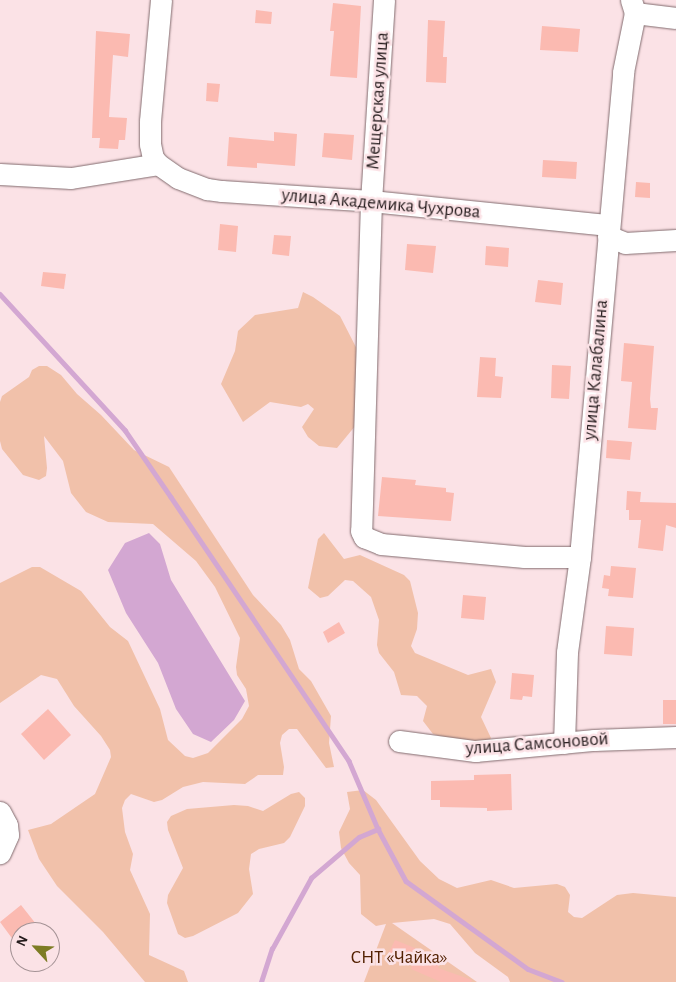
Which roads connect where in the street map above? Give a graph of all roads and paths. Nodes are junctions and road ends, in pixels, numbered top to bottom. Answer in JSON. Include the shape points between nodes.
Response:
{"nodes":[{"id":1,"x":161,"y":0,"type":"edge"},
{"id":2,"x":384,"y":0,"type":"edge"},
{"id":3,"x":633,"y":7,"type":"edge"},
{"id":4,"x":676,"y":18,"type":"edge"},
{"id":5,"x":158,"y":164,"type":"junction"},
{"id":6,"x":0,"y":174,"type":"edge"},
{"id":7,"x":371,"y":202,"type":"junction"},
{"id":8,"x":608,"y":230,"type":"junction"},
{"id":9,"x":676,"y":240,"type":"edge"},
{"id":10,"x":580,"y":557,"type":"junction"},
{"id":11,"x":676,"y":738,"type":"edge"},
{"id":12,"x":399,"y":741,"type":"dead end"},
{"id":13,"x":564,"y":743,"type":"junction"},
{"id":14,"x":0,"y":812,"type":"edge"},
{"id":15,"x":2,"y":849,"type":"edge"}],
"edges":[{"from":1,"to":5,"type":"street","via":[[150,121],[151,153]]},
{"from":2,"to":7,"type":"street","name":"Мещерская улица"},
{"from":3,"to":4,"type":"street"},
{"from":3,"to":8,"type":"street","name":"улица Калабалина","via":[[623,72]]},
{"from":5,"to":6,"type":"street","via":[[71,178]]},
{"from":5,"to":7,"type":"street","name":"улица Академика Чухрова","via":[[178,178],[207,189]]},
{"from":7,"to":8,"type":"street","name":"улица Академика Чухрова"},
{"from":7,"to":10,"type":"street","name":"Мещерская улица","via":[[360,524],[364,537],[381,544],[471,554]]},
{"from":8,"to":9,"type":"street","name":"улица Академика Чухрова","via":[[625,243]]},
{"from":8,"to":10,"type":"street","name":"улица Калабалина"},
{"from":10,"to":13,"type":"street","name":"улица Калабалина","via":[[567,652]]},
{"from":11,"to":13,"type":"street","name":"улица Самсоновой"},
{"from":12,"to":13,"type":"street","name":"улица Самсоновой","via":[[474,751]]},
{"from":14,"to":15,"type":"street","via":[[8,836]]}]}
